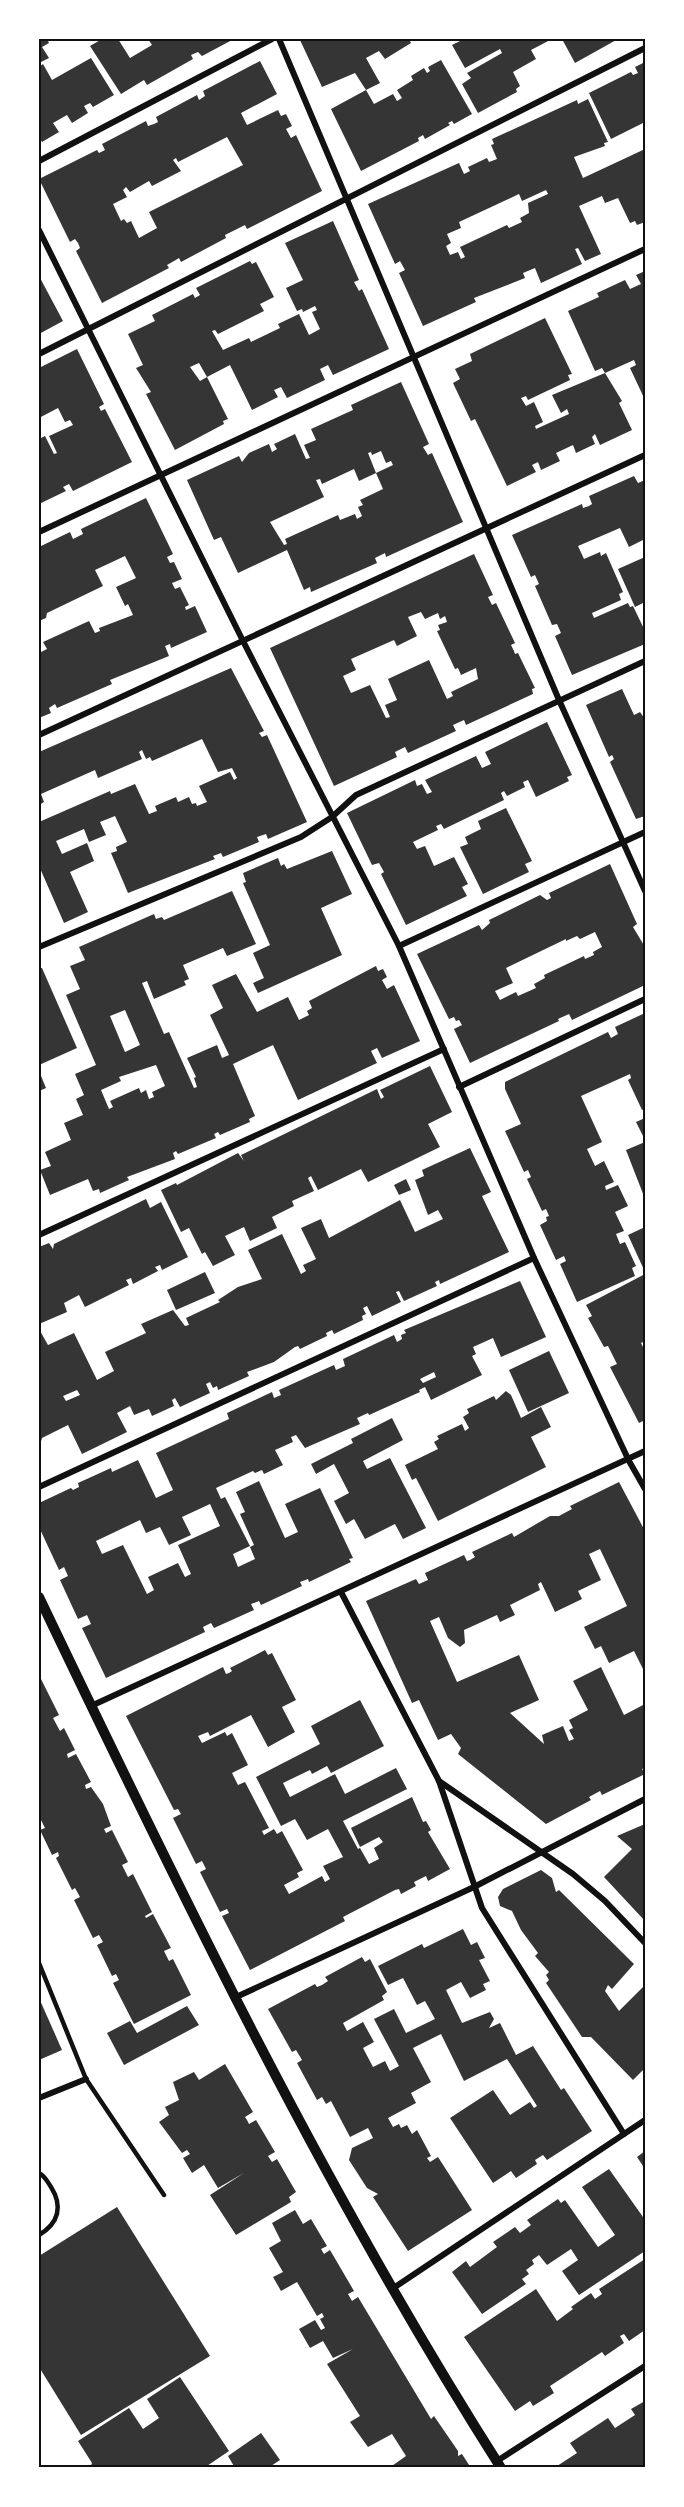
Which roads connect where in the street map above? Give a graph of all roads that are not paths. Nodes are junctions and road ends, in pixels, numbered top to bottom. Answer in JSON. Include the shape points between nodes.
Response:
{"nodes":[{"id":1,"x":272,"y":39,"type":"edge"},
{"id":2,"x":279,"y":39,"type":"edge"},
{"id":3,"x":645,"y":48,"type":"edge"},
{"id":4,"x":39,"y":161,"type":"edge"},
{"id":5,"x":346,"y":198,"type":"junction"},
{"id":6,"x":39,"y":230,"type":"edge"},
{"id":7,"x":645,"y":249,"type":"edge"},
{"id":8,"x":89,"y":330,"type":"junction"},
{"id":9,"x":39,"y":354,"type":"edge"},
{"id":10,"x":415,"y":358,"type":"junction"},
{"id":11,"x":645,"y":455,"type":"edge"},
{"id":12,"x":163,"y":476,"type":"junction"},
{"id":13,"x":488,"y":528,"type":"junction"},
{"id":14,"x":39,"y":531,"type":"edge"},
{"id":15,"x":243,"y":641,"type":"junction"},
{"id":16,"x":645,"y":661,"type":"edge"},
{"id":17,"x":559,"y":700,"type":"junction"},
{"id":18,"x":39,"y":735,"type":"edge"},
{"id":19,"x":333,"y":817,"type":"junction"},
{"id":20,"x":645,"y":832,"type":"edge"},
{"id":21,"x":624,"y":842,"type":"junction"},
{"id":22,"x":645,"y":891,"type":"edge"},
{"id":23,"x":399,"y":946,"type":"junction"},
{"id":24,"x":39,"y":947,"type":"edge"},
{"id":25,"x":645,"y":999,"type":"edge"},
{"id":26,"x":444,"y":1049,"type":"junction"},
{"id":27,"x":459,"y":1087,"type":"junction"},
{"id":28,"x":39,"y":1235,"type":"edge"},
{"id":29,"x":534,"y":1258,"type":"junction"},
{"id":30,"x":645,"y":1451,"type":"edge"},
{"id":31,"x":629,"y":1461,"type":"junction"},
{"id":32,"x":39,"y":1487,"type":"edge"},
{"id":33,"x":645,"y":1489,"type":"edge"},
{"id":34,"x":341,"y":1592,"type":"junction"},
{"id":35,"x":39,"y":1597,"type":"edge"},
{"id":36,"x":91,"y":1706,"type":"junction"},
{"id":37,"x":439,"y":1781,"type":"junction"},
{"id":38,"x":645,"y":1799,"type":"edge"},
{"id":39,"x":544,"y":1852,"type":"junction"},
{"id":40,"x":474,"y":1887,"type":"junction"},
{"id":41,"x":645,"y":1943,"type":"edge"},
{"id":42,"x":39,"y":1963,"type":"edge"},
{"id":43,"x":234,"y":1999,"type":"junction"},
{"id":44,"x":86,"y":2079,"type":"junction"},
{"id":45,"x":39,"y":2098,"type":"edge"},
{"id":46,"x":645,"y":2120,"type":"edge"},
{"id":47,"x":624,"y":2134,"type":"junction"},
{"id":48,"x":39,"y":2173,"type":"edge"},
{"id":49,"x":164,"y":2195,"type":"dead end"},
{"id":50,"x":39,"y":2235,"type":"edge"},
{"id":51,"x":392,"y":2289,"type":"junction"},
{"id":52,"x":645,"y":2366,"type":"edge"},
{"id":53,"x":499,"y":2465,"type":"edge"}],
"edges":[{"from":1,"to":4,"type":"street"},
{"from":2,"to":5,"type":"street"},
{"from":3,"to":5,"type":"street"},
{"from":5,"to":8,"type":"street"},
{"from":5,"to":10,"type":"street"},
{"from":6,"to":8,"type":"street"},
{"from":7,"to":10,"type":"street"},
{"from":8,"to":9,"type":"street"},
{"from":8,"to":12,"type":"street"},
{"from":10,"to":12,"type":"street"},
{"from":10,"to":13,"type":"street"},
{"from":11,"to":13,"type":"street"},
{"from":12,"to":14,"type":"street"},
{"from":12,"to":15,"type":"street"},
{"from":13,"to":15,"type":"street"},
{"from":13,"to":17,"type":"street"},
{"from":15,"to":18,"type":"street"},
{"from":15,"to":19,"type":"street"},
{"from":16,"to":17,"type":"street"},
{"from":17,"to":19,"type":"street","via":[[356,795]]},
{"from":17,"to":21,"type":"street"},
{"from":19,"to":23,"type":"street"},
{"from":19,"to":24,"type":"street","via":[[301,837]]},
{"from":20,"to":21,"type":"street"},
{"from":21,"to":22,"type":"street"},
{"from":21,"to":23,"type":"street"},
{"from":23,"to":26,"type":"street"},
{"from":25,"to":27,"type":"street"},
{"from":26,"to":27,"type":"street"},
{"from":26,"to":28,"type":"street"},
{"from":27,"to":29,"type":"street"},
{"from":29,"to":31,"type":"street"},
{"from":29,"to":32,"type":"street"},
{"from":30,"to":31,"type":"street"},
{"from":31,"to":33,"type":"street"},
{"from":31,"to":34,"type":"street"},
{"from":34,"to":36,"type":"street"},
{"from":34,"to":37,"type":"street"},
{"from":35,"to":36,"type":"street"},
{"from":36,"to":43,"type":"street"},
{"from":37,"to":39,"type":"street"},
{"from":37,"to":40,"type":"street"},
{"from":38,"to":39,"type":"street"},
{"from":39,"to":40,"type":"street"},
{"from":39,"to":41,"type":"street","via":[[605,1901]]},
{"from":40,"to":43,"type":"street"},
{"from":40,"to":47,"type":"street","via":[[482,1908]]},
{"from":42,"to":44,"type":"lane"},
{"from":43,"to":51,"type":"street"},
{"from":44,"to":45,"type":"street"},
{"from":44,"to":49,"type":"lane"},
{"from":46,"to":47,"type":"street"},
{"from":47,"to":51,"type":"street"},
{"from":48,"to":50,"type":"lane","via":[[59,2199],[52,2223]]},
{"from":51,"to":53,"type":"street"},
{"from":52,"to":53,"type":"street"}]}
